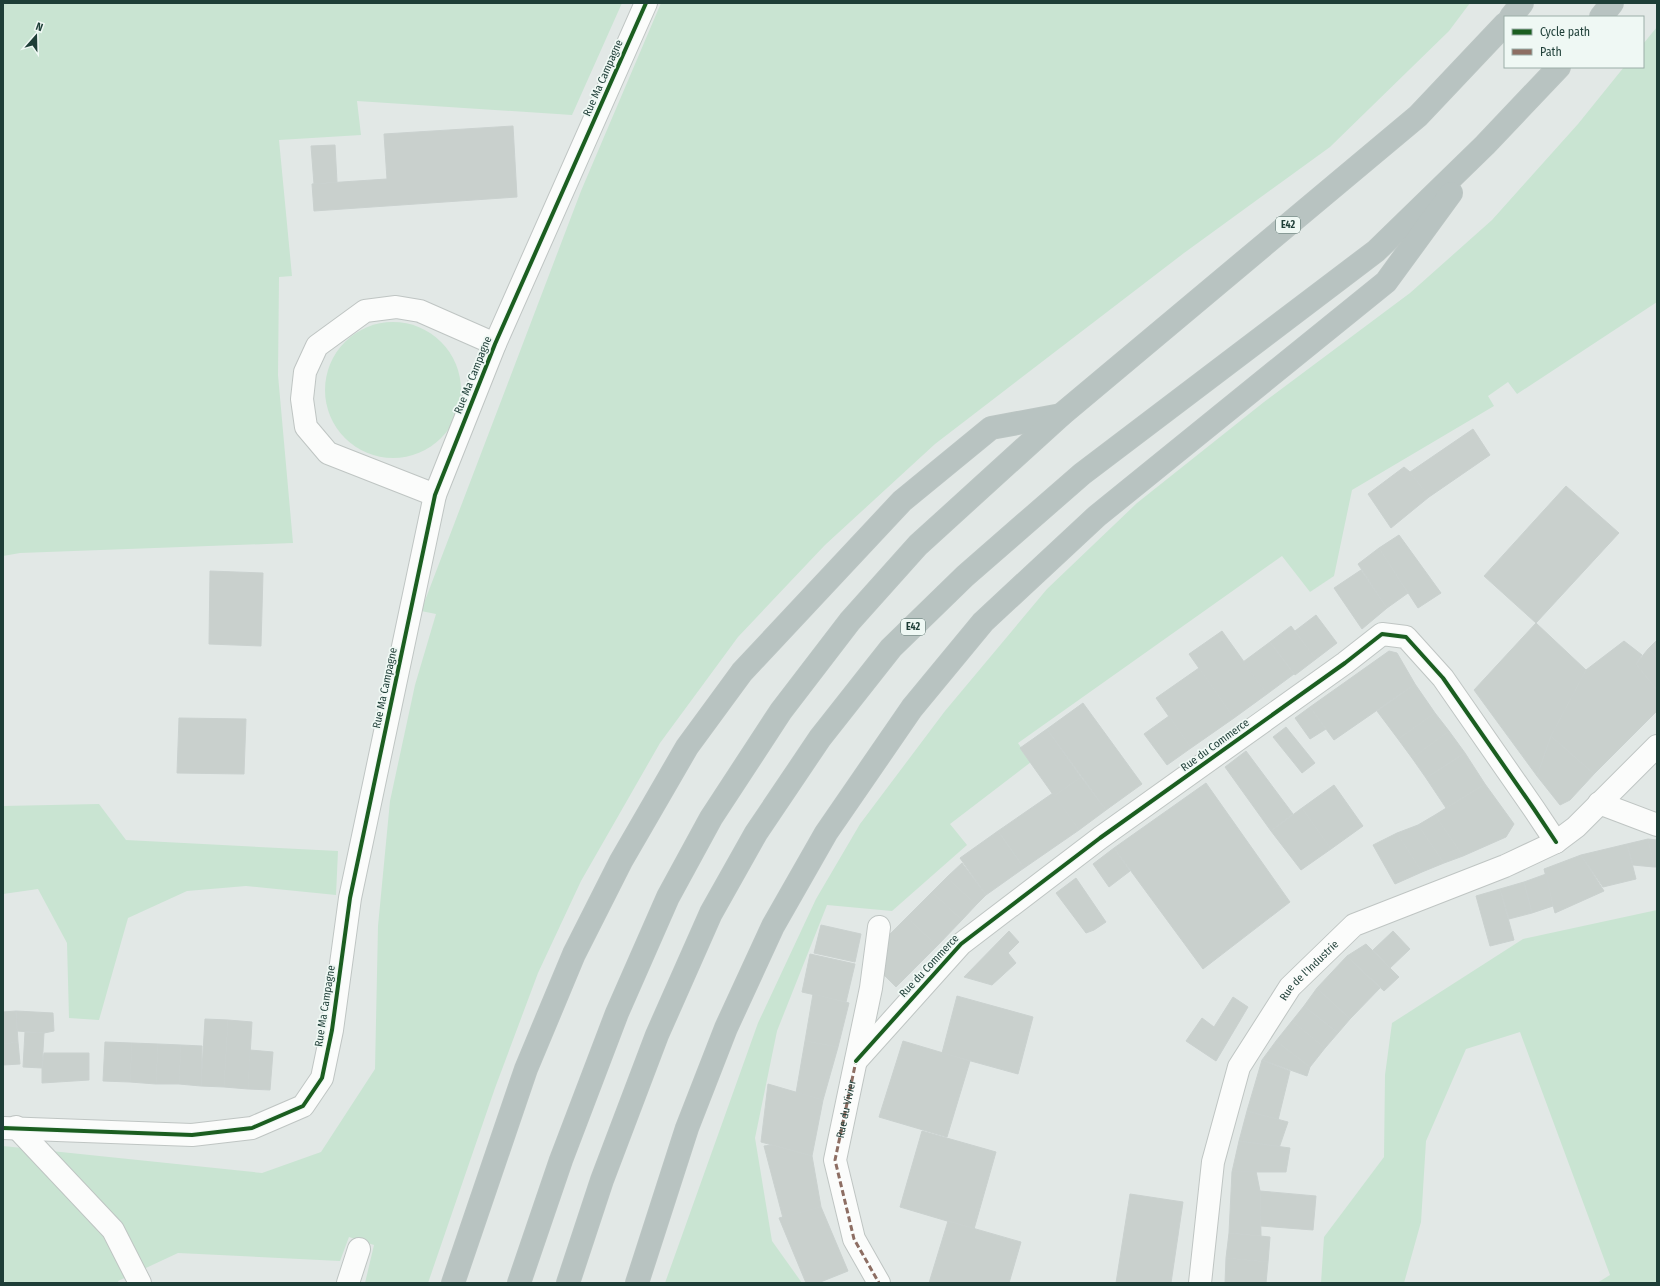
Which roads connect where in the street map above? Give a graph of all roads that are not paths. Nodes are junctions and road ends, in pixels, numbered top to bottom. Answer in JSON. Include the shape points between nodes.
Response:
{"nodes":[{"id":1,"x":646,"y":3,"type":"edge"},
{"id":2,"x":1522,"y":3,"type":"edge"},
{"id":3,"x":1612,"y":3,"type":"edge"},
{"id":4,"x":1512,"y":16,"type":"edge"},
{"id":5,"x":1602,"y":16,"type":"edge"},
{"id":6,"x":1504,"y":25,"type":"edge"},
{"id":7,"x":1558,"y":68,"type":"edge"},
{"id":8,"x":1485,"y":145,"type":"junction"},
{"id":9,"x":495,"y":344,"type":"junction"},
{"id":10,"x":1061,"y":415,"type":"junction"},
{"id":11,"x":435,"y":495,"type":"junction"},
{"id":12,"x":1657,"y":746,"type":"edge"},
{"id":13,"x":1599,"y":803,"type":"junction"},
{"id":14,"x":1657,"y":825,"type":"edge"},
{"id":15,"x":1556,"y":842,"type":"junction"},
{"id":16,"x":879,"y":927,"type":"dead end"},
{"id":17,"x":856,"y":1061,"type":"junction"},
{"id":18,"x":9,"y":1127,"type":"edge"},
{"id":19,"x":359,"y":1249,"type":"dead end"},
{"id":20,"x":140,"y":1283,"type":"edge"},
{"id":21,"x":348,"y":1283,"type":"edge"},
{"id":22,"x":453,"y":1283,"type":"edge"},
{"id":23,"x":519,"y":1283,"type":"edge"},
{"id":24,"x":568,"y":1283,"type":"edge"},
{"id":25,"x":637,"y":1283,"type":"edge"},
{"id":26,"x":879,"y":1283,"type":"edge"},
{"id":27,"x":1200,"y":1283,"type":"edge"}],
"edges":[{"from":1,"to":9,"type":"street","name":"Rue Ma Campagne"},
{"from":2,"to":4,"type":"highway"},
{"from":3,"to":5,"type":"highway"},
{"from":6,"to":10,"type":"highway","number":"E42","via":[[1418,116]]},
{"from":7,"to":8,"type":"highway","number":"E42"},
{"from":8,"to":24,"type":"highway","number":"E42","via":[[1376,251],[1082,474],[965,576],[891,648],[820,738],[777,801],[711,913],[657,1035],[602,1180]]},
{"from":8,"to":25,"type":"highway","via":[[1386,282],[1097,516],[983,622],[912,708],[826,833],[773,926],[726,1028],[687,1128]]},
{"from":9,"to":11,"type":"street","name":"Rue Ma Campagne"},
{"from":9,"to":11,"type":"street","name":"Rue Ma Campagne","via":[[420,311],[396,307],[365,311],[317,346],[305,372],[302,399],[306,427],[328,453]]},
{"from":10,"to":22,"type":"highway","via":[[991,428],[902,501],[742,672],[687,747],[620,861],[574,954],[526,1069]]},
{"from":10,"to":23,"type":"highway","number":"E42","via":[[918,545],[850,621],[781,710],[711,818],[668,897],[617,1013],[561,1160]]},
{"from":11,"to":18,"type":"street","name":"Rue Ma Campagne","via":[[350,898],[332,1030],[322,1078],[318,1084],[303,1106],[252,1128],[192,1135]]},
{"from":12,"to":13,"type":"street","name":"Rue de l'Industrie"},
{"from":13,"to":14,"type":"street"},
{"from":13,"to":15,"type":"street","name":"Rue de l'Industrie","via":[[1576,827]]},
{"from":15,"to":17,"type":"street","name":"Rue du Commerce","via":[[1443,678],[1406,637],[1382,634],[1346,663],[1100,838],[961,944]]},
{"from":15,"to":27,"type":"street","name":"Rue de l'Industrie","via":[[1505,866],[1354,924],[1290,988],[1239,1066],[1213,1162]]},
{"from":16,"to":17,"type":"street","name":"Rue du Vivier","via":[[871,988]]},
{"from":17,"to":26,"type":"street","name":"Rue du Vivier","via":[[835,1160],[854,1239]]},
{"from":18,"to":20,"type":"street","via":[[113,1230]]},
{"from":19,"to":21,"type":"street"}]}
